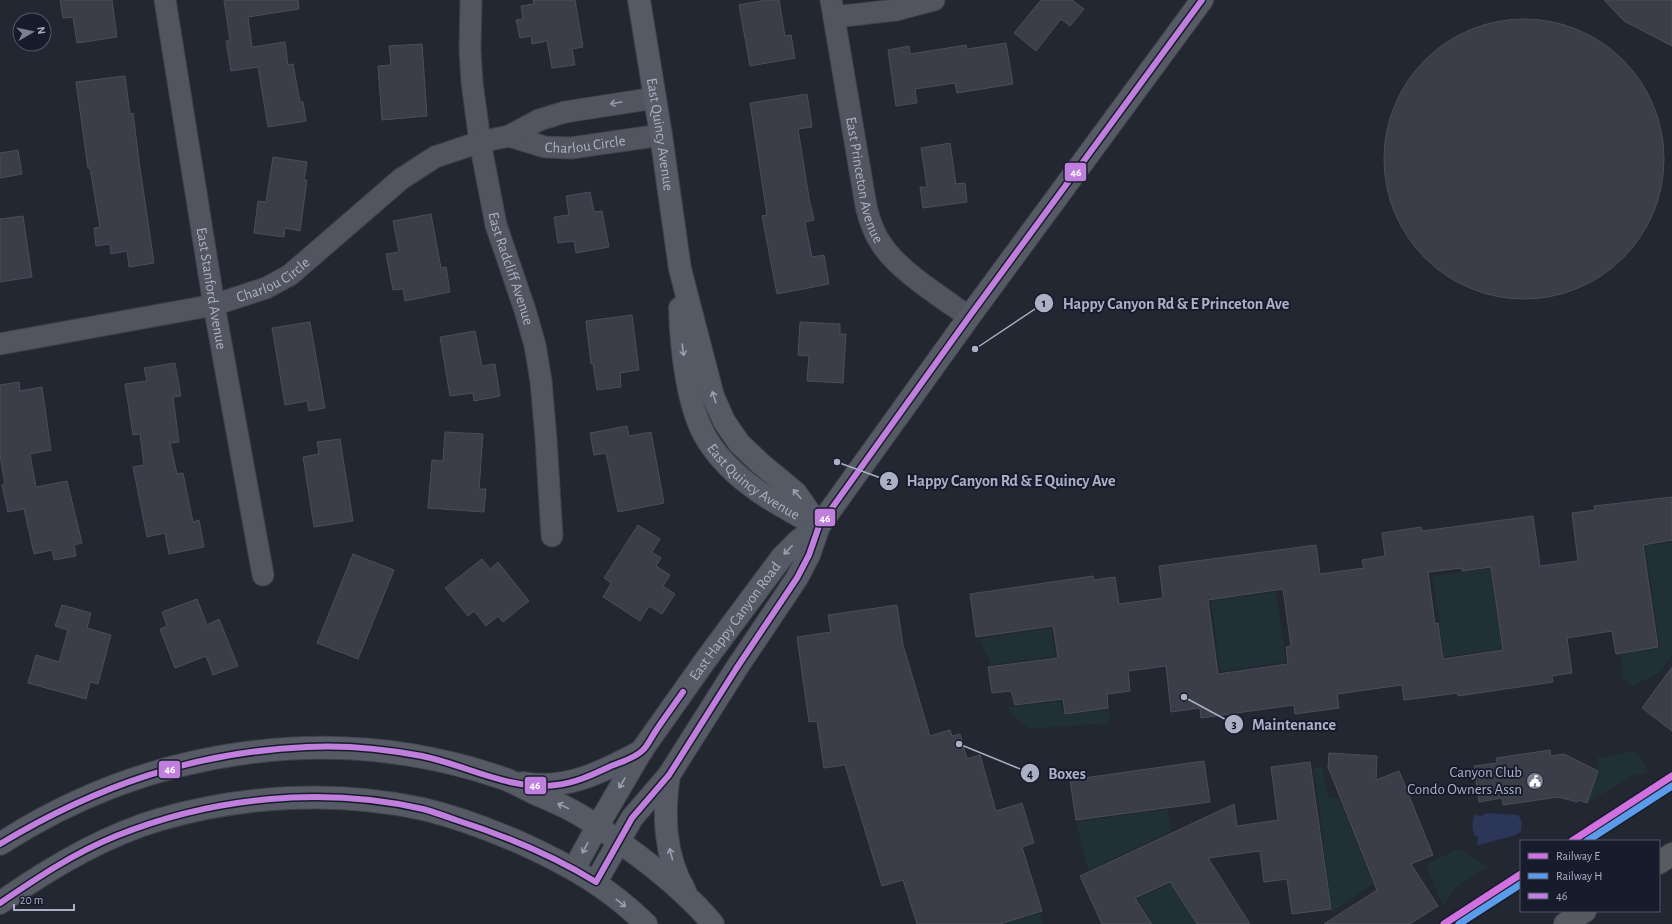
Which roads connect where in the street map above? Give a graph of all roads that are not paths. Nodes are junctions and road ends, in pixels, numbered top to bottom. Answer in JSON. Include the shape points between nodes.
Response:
{"nodes":[{"id":1,"x":165,"y":0,"type":"edge"},
{"id":2,"x":471,"y":0,"type":"edge"},
{"id":3,"x":639,"y":0,"type":"edge"},
{"id":4,"x":934,"y":0,"type":"edge"},
{"id":5,"x":1202,"y":0,"type":"edge"},
{"id":6,"x":833,"y":8,"type":"edge"},
{"id":7,"x":655,"y":98,"type":"junction"},
{"id":8,"x":661,"y":135,"type":"junction"},
{"id":9,"x":509,"y":136,"type":"junction"},
{"id":10,"x":480,"y":142,"type":"junction"},
{"id":11,"x":214,"y":305,"type":"junction"},
{"id":12,"x":969,"y":317,"type":"junction"},
{"id":13,"x":0,"y":344,"type":"edge"},
{"id":14,"x":819,"y":526,"type":"junction"},
{"id":15,"x":552,"y":536,"type":"dead end"},
{"id":16,"x":263,"y":575,"type":"dead end"},
{"id":17,"x":642,"y":750,"type":"junction"},
{"id":18,"x":669,"y":775,"type":"junction"},
{"id":19,"x":506,"y":780,"type":"junction"},
{"id":20,"x":597,"y":827,"type":"junction"},
{"id":21,"x":619,"y":841,"type":"junction"},
{"id":22,"x":0,"y":844,"type":"edge"},
{"id":23,"x":1672,"y":854,"type":"edge"},
{"id":24,"x":1660,"y":862,"type":"edge"},
{"id":25,"x":574,"y":869,"type":"junction"},
{"id":26,"x":596,"y":882,"type":"junction"},
{"id":27,"x":692,"y":902,"type":"junction"},
{"id":28,"x":0,"y":903,"type":"edge"},
{"id":29,"x":1583,"y":912,"type":"edge"},
{"id":30,"x":646,"y":924,"type":"edge"},
{"id":31,"x":713,"y":924,"type":"edge"},
{"id":32,"x":1565,"y":924,"type":"edge"}],
"edges":[{"from":1,"to":11,"type":"street","name":"East Stanford Avenue"},
{"from":2,"to":10,"type":"street","name":"East Radcliff Avenue","via":[[472,82]]},
{"from":3,"to":7,"type":"street","name":"East Quincy Avenue"},
{"from":4,"to":6,"type":"street","via":[[896,10]]},
{"from":5,"to":12,"type":"street","name":"East Happy Canyon Road"},
{"from":6,"to":12,"type":"street","name":"East Princeton Avenue","via":[[870,221],[882,245],[901,266]]},
{"from":7,"to":8,"type":"street","name":"East Quincy Avenue"},
{"from":7,"to":9,"type":"street","name":"Charlou Circle","one_way":true,"via":[[565,112],[539,120]]},
{"from":8,"to":9,"type":"street","name":"Charlou Circle","via":[[571,148],[545,147]]},
{"from":8,"to":14,"type":"street","name":"East Quincy Avenue","via":[[680,269],[709,382],[724,421],[749,453],[796,492]]},
{"from":9,"to":10,"type":"street","name":"Charlou Circle"},
{"from":10,"to":11,"type":"street","name":"Charlou Circle","via":[[435,157],[401,179],[290,275],[266,288]]},
{"from":10,"to":15,"type":"street","name":"East Radcliff Avenue","via":[[496,225],[535,345],[542,388]]},
{"from":11,"to":13,"type":"street","name":"Charlou Circle"},
{"from":11,"to":16,"type":"street","name":"East Stanford Avenue"},
{"from":12,"to":14,"type":"street","name":"East Happy Canyon Road"},
{"from":14,"to":17,"type":"street","name":"East Happy Canyon Road","one_way":true,"via":[[790,548],[770,571]]},
{"from":14,"to":18,"type":"street","name":"East Happy Canyon Road","via":[[809,555],[797,578]]},
{"from":17,"to":19,"type":"street","via":[[603,771],[570,782],[538,786]]},
{"from":17,"to":20,"type":"street","name":"East Happy Canyon Road","one_way":true},
{"from":18,"to":21,"type":"street","name":"East Happy Canyon Road","via":[[632,818]]},
{"from":27,"to":18,"type":"street","one_way":true,"via":[[674,865],[666,832],[665,812]]},
{"from":20,"to":19,"type":"street","one_way":true,"via":[[569,809]]},
{"from":19,"to":22,"type":"street","via":[[422,756],[307,747],[251,752],[145,775],[101,791],[61,809]]},
{"from":20,"to":21,"type":"street"},
{"from":20,"to":25,"type":"street","name":"East Happy Canyon Road","one_way":true},
{"from":21,"to":26,"type":"street","name":"East Happy Canyon Road"},
{"from":21,"to":27,"type":"street","via":[[659,871]]},
{"from":23,"to":24,"type":"highway"},
{"from":25,"to":26,"type":"street"},
{"from":25,"to":28,"type":"street","via":[[510,838],[424,810],[348,799],[254,800],[157,820],[115,836],[76,856]]},
{"from":26,"to":30,"type":"street","one_way":true},
{"from":27,"to":31,"type":"street"},
{"from":29,"to":32,"type":"highway"}]}
